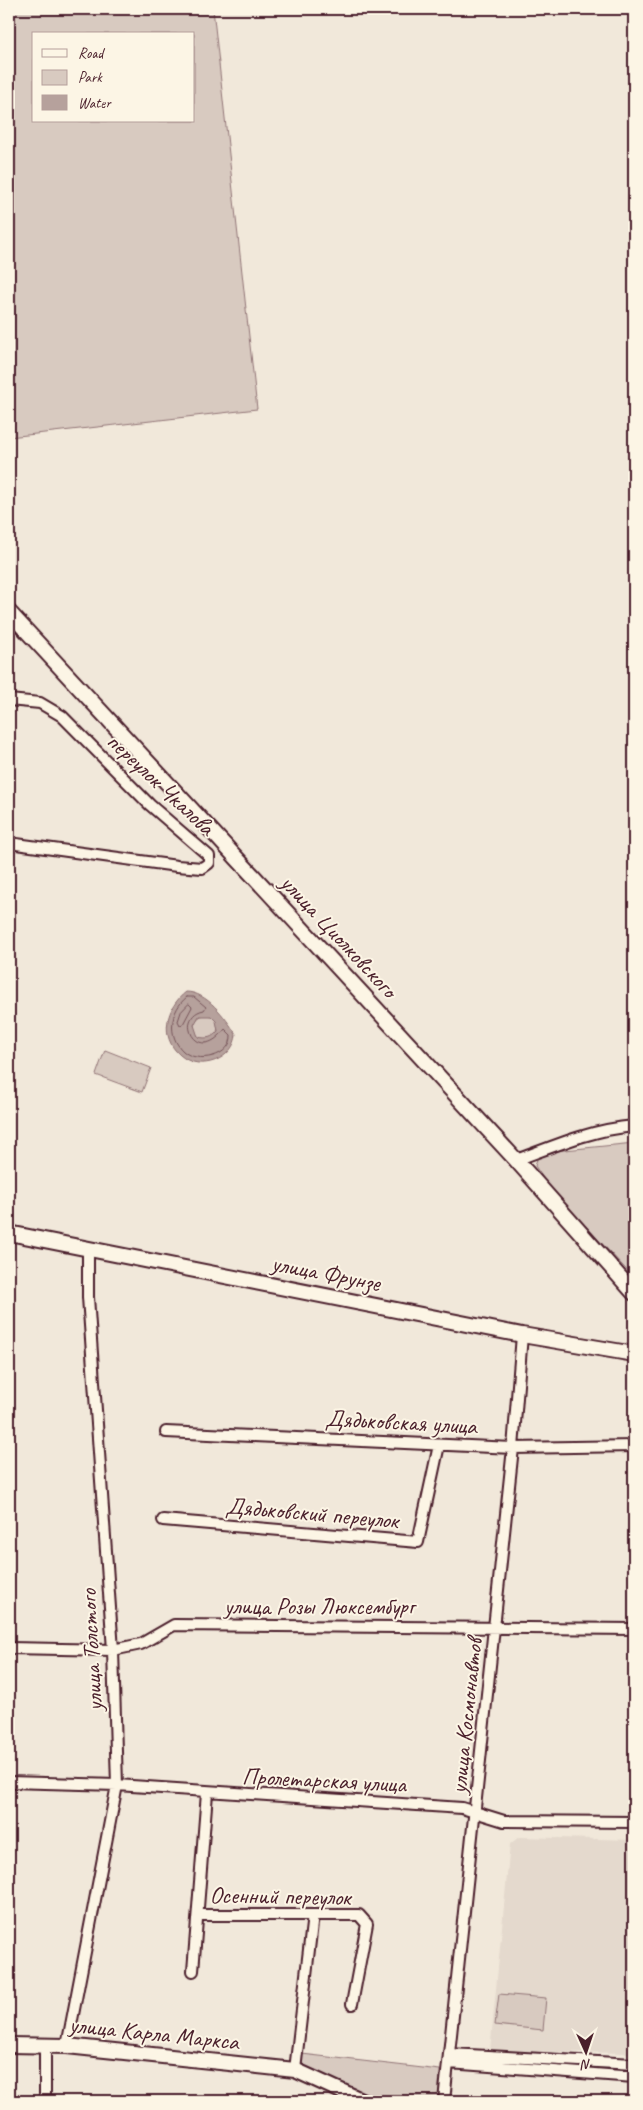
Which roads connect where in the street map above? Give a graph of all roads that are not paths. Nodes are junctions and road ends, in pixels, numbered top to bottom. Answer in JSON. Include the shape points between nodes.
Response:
{"nodes":[{"id":1,"x":9,"y":612,"type":"edge"},
{"id":2,"x":9,"y":700,"type":"edge"},
{"id":3,"x":9,"y":843,"type":"edge"},
{"id":4,"x":634,"y":1126,"type":"edge"},
{"id":5,"x":516,"y":1160,"type":"junction"},
{"id":6,"x":9,"y":1233,"type":"edge"},
{"id":7,"x":88,"y":1249,"type":"junction"},
{"id":8,"x":634,"y":1293,"type":"edge"},
{"id":9,"x":522,"y":1335,"type":"junction"},
{"id":10,"x":634,"y":1354,"type":"edge"},
{"id":11,"x":166,"y":1432,"type":"dead end"},
{"id":12,"x":439,"y":1445,"type":"junction"},
{"id":13,"x":634,"y":1446,"type":"edge"},
{"id":14,"x":514,"y":1448,"type":"junction"},
{"id":15,"x":163,"y":1520,"type":"dead end"},
{"id":16,"x":495,"y":1628,"type":"junction"},
{"id":17,"x":634,"y":1629,"type":"edge"},
{"id":18,"x":9,"y":1648,"type":"edge"},
{"id":19,"x":113,"y":1650,"type":"junction"},
{"id":20,"x":9,"y":1782,"type":"edge"},
{"id":21,"x":117,"y":1785,"type":"junction"},
{"id":22,"x":207,"y":1793,"type":"junction"},
{"id":23,"x":476,"y":1814,"type":"junction"},
{"id":24,"x":634,"y":1822,"type":"edge"},
{"id":25,"x":198,"y":1915,"type":"junction"},
{"id":26,"x":312,"y":1915,"type":"junction"},
{"id":27,"x":194,"y":1971,"type":"dead end"},
{"id":28,"x":352,"y":2004,"type":"dead end"},
{"id":29,"x":9,"y":2045,"type":"edge"},
{"id":30,"x":45,"y":2046,"type":"junction"},
{"id":31,"x":68,"y":2046,"type":"junction"},
{"id":32,"x":450,"y":2058,"type":"junction"},
{"id":33,"x":634,"y":2064,"type":"edge"},
{"id":34,"x":295,"y":2070,"type":"junction"},
{"id":35,"x":634,"y":2077,"type":"edge"},
{"id":36,"x":45,"y":2101,"type":"edge"},
{"id":37,"x":363,"y":2101,"type":"edge"},
{"id":38,"x":444,"y":2101,"type":"edge"}],
"edges":[{"from":1,"to":5,"type":"main road","name":"улица Циолковского"},
{"from":2,"to":3,"type":"street","name":"переулок Чкалова","via":[[40,703],[62,716],[150,805],[209,856],[210,863],[202,868],[177,866]]},
{"from":4,"to":5,"type":"street","via":[[605,1128]]},
{"from":5,"to":8,"type":"main road","name":"улица Циолковского"},
{"from":6,"to":7,"type":"main road","name":"улица Фрунзе"},
{"from":7,"to":9,"type":"main road","name":"улица Фрунзе"},
{"from":7,"to":19,"type":"street","name":"улица Толстого","via":[[88,1297]]},
{"from":9,"to":10,"type":"main road","name":"улица Фрунзе"},
{"from":9,"to":14,"type":"street","name":"улица Космонавтов"},
{"from":11,"to":12,"type":"street","name":"Дядьковская улица"},
{"from":12,"to":14,"type":"street","name":"Дядьковская улица"},
{"from":12,"to":15,"type":"street","name":"Дядьковский переулок","via":[[418,1542]]},
{"from":13,"to":14,"type":"street","name":"Дядьковская улица"},
{"from":14,"to":16,"type":"street","name":"улица Космонавтов"},
{"from":16,"to":17,"type":"street","name":"улица Розы Люксембург"},
{"from":16,"to":19,"type":"street","name":"улица Розы Люксембург","via":[[174,1625],[141,1644]]},
{"from":16,"to":23,"type":"street","name":"улица Космонавтов"},
{"from":18,"to":19,"type":"street","name":"улица Розы Люксембург"},
{"from":19,"to":21,"type":"street","name":"улица Толстого"},
{"from":20,"to":21,"type":"street","name":"Пролетарская улица"},
{"from":21,"to":22,"type":"street","name":"Пролетарская улица"},
{"from":21,"to":31,"type":"street","name":"улица Толстого"},
{"from":22,"to":23,"type":"street","name":"Пролетарская улица","via":[[462,1808]]},
{"from":22,"to":25,"type":"street","name":"Осенний переулок"},
{"from":23,"to":24,"type":"street","name":"Пролетарская улица","via":[[504,1821]]},
{"from":23,"to":32,"type":"street","name":"улица Космонавтов","via":[[458,1959]]},
{"from":25,"to":26,"type":"street","name":"Осенний переулок"},
{"from":25,"to":27,"type":"street","name":"Осенний переулок"},
{"from":26,"to":28,"type":"street","name":"Осенний переулок","via":[[359,1915],[367,1924]]},
{"from":26,"to":34,"type":"street"},
{"from":29,"to":30,"type":"main road","name":"улица Карла Маркса"},
{"from":30,"to":31,"type":"main road","name":"улица Карла Маркса"},
{"from":30,"to":36,"type":"street"},
{"from":31,"to":34,"type":"main road","name":"улица Карла Маркса"},
{"from":32,"to":33,"type":"street"},
{"from":32,"to":35,"type":"street"},
{"from":32,"to":38,"type":"street","name":"улица Космонавтов"},
{"from":34,"to":37,"type":"main road","name":"улица Карла Маркса"}]}
